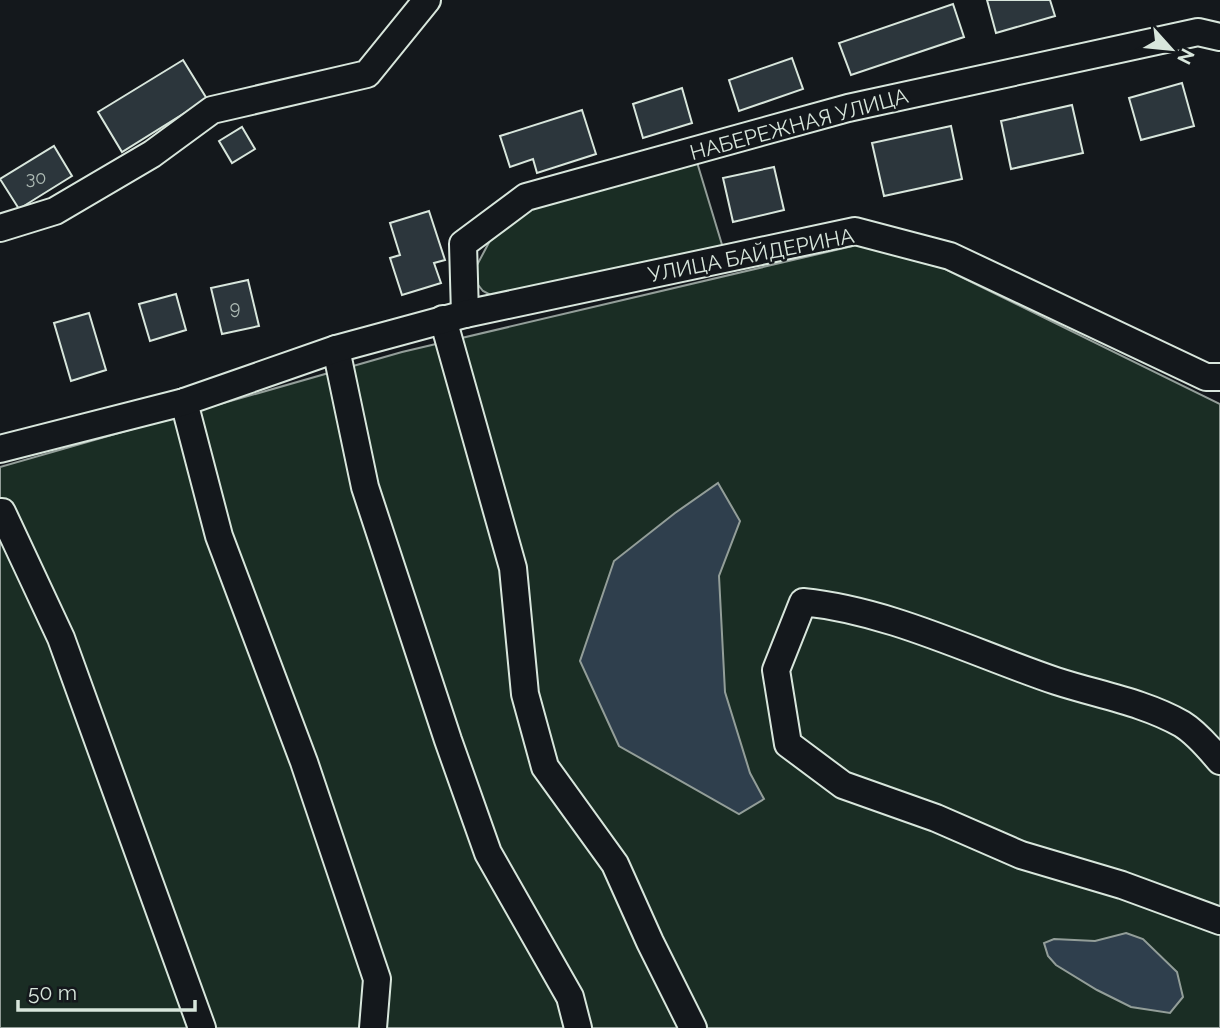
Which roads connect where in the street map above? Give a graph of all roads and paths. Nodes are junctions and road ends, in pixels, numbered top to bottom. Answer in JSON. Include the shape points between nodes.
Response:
{"nodes":[{"id":1,"x":427,"y":0,"type":"edge"},
{"id":2,"x":1220,"y":37,"type":"edge"},
{"id":3,"x":0,"y":228,"type":"edge"},
{"id":4,"x":454,"y":317,"type":"junction"},
{"id":5,"x":336,"y":349,"type":"junction"},
{"id":6,"x":1220,"y":377,"type":"edge"},
{"id":7,"x":184,"y":402,"type":"junction"},
{"id":8,"x":0,"y":449,"type":"edge"},
{"id":9,"x":0,"y":512,"type":"edge"},
{"id":10,"x":1220,"y":761,"type":"edge"},
{"id":11,"x":1220,"y":921,"type":"edge"},
{"id":12,"x":202,"y":1028,"type":"edge"},
{"id":13,"x":373,"y":1028,"type":"edge"},
{"id":14,"x":578,"y":1028,"type":"edge"},
{"id":15,"x":693,"y":1028,"type":"edge"}],
"edges":[{"from":1,"to":3,"type":"street","via":[[367,74],[212,110],[152,154],[55,211]]},
{"from":2,"to":4,"type":"street","name":"НАБЕРЕЖНАЯ УЛИЦА","via":[[1198,32],[848,108],[526,197],[463,244]]},
{"from":4,"to":5,"type":"street","name":"УЛИЦА БАЙДЕРИНА"},
{"from":4,"to":6,"type":"street","name":"УЛИЦА БАЙДЕРИНА","via":[[855,231],[950,256],[1206,377]]},
{"from":4,"to":15,"type":"street","via":[[513,568],[525,694],[545,767],[615,864]]},
{"from":5,"to":7,"type":"street","name":"УЛИЦА БАЙДЕРИНА"},
{"from":5,"to":14,"type":"street","via":[[365,487],[488,853],[570,997]]},
{"from":7,"to":8,"type":"street","name":"УЛИЦА БАЙДЕРИНА"},
{"from":7,"to":13,"type":"street","via":[[219,536],[304,762],[377,979]]},
{"from":9,"to":12,"type":"street","via":[[61,638]]},
{"from":10,"to":11,"type":"street","via":[[1184,725],[1137,704],[1058,681],[881,617],[824,604],[803,602],[776,670],[788,744],[843,785],[1021,855]]}]}
